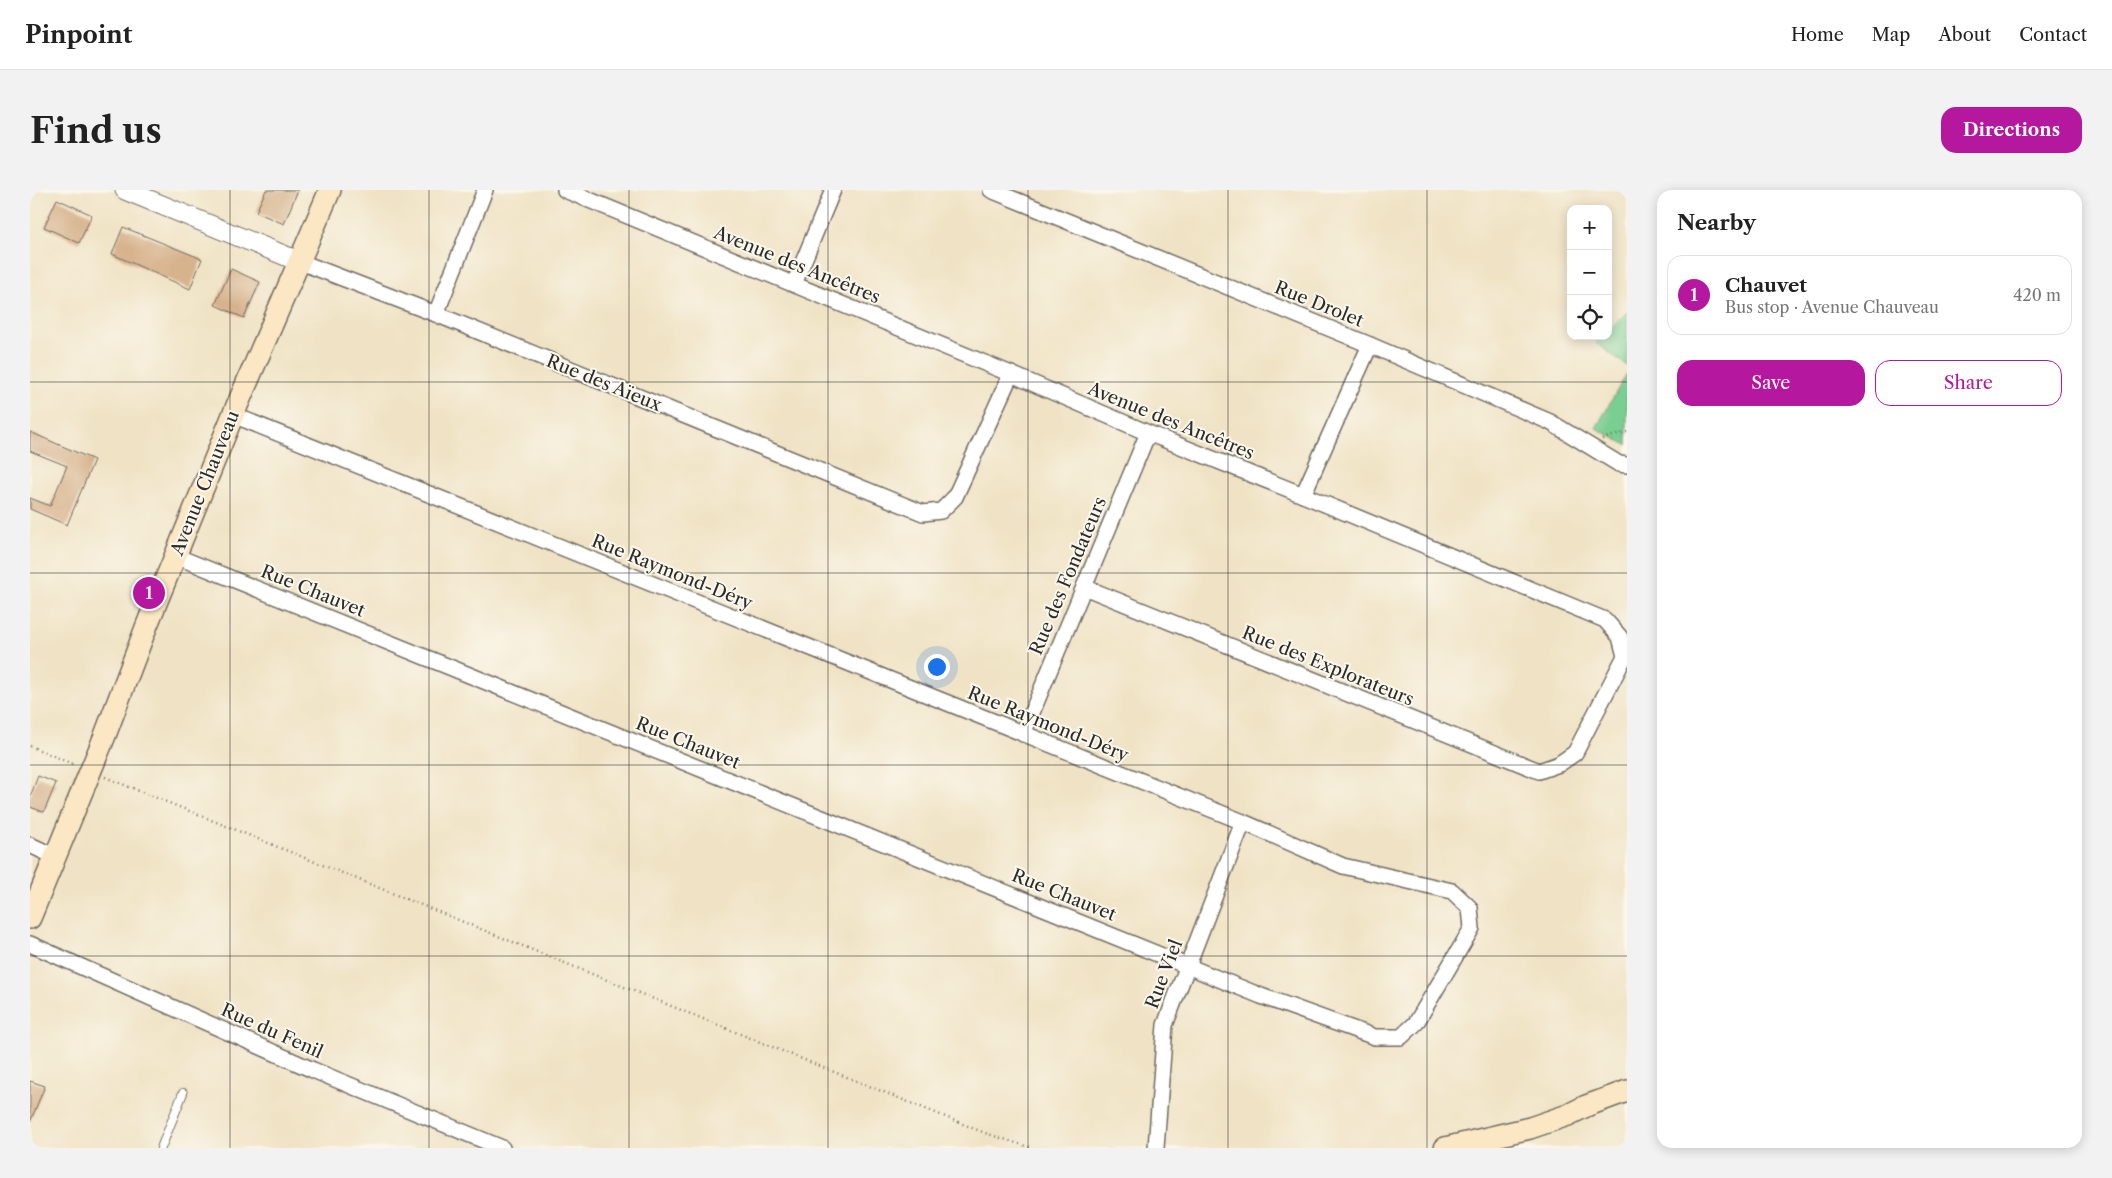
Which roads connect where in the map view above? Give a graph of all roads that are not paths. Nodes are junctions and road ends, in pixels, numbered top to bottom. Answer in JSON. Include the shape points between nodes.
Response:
{"nodes":[{"id":1,"x":125,"y":190,"type":"edge"},
{"id":2,"x":330,"y":190,"type":"edge"},
{"id":3,"x":485,"y":190,"type":"edge"},
{"id":4,"x":565,"y":190,"type":"edge"},
{"id":5,"x":833,"y":190,"type":"edge"},
{"id":6,"x":991,"y":190,"type":"edge"},
{"id":7,"x":298,"y":262,"type":"junction"},
{"id":8,"x":794,"y":284,"type":"junction"},
{"id":9,"x":436,"y":314,"type":"junction"},
{"id":10,"x":1370,"y":345,"type":"junction"},
{"id":11,"x":1011,"y":374,"type":"junction"},
{"id":12,"x":233,"y":415,"type":"junction"},
{"id":13,"x":1148,"y":433,"type":"junction"},
{"id":14,"x":1627,"y":464,"type":"edge"},
{"id":15,"x":1303,"y":495,"type":"junction"},
{"id":16,"x":174,"y":558,"type":"junction"},
{"id":17,"x":1084,"y":587,"type":"junction"},
{"id":18,"x":1023,"y":734,"type":"junction"},
{"id":19,"x":1559,"y":764,"type":"joint"},
{"id":20,"x":1243,"y":822,"type":"junction"},
{"id":21,"x":30,"y":846,"type":"edge"},
{"id":22,"x":56,"y":857,"type":"junction"},
{"id":23,"x":30,"y":918,"type":"edge"},
{"id":24,"x":30,"y":944,"type":"edge"},
{"id":25,"x":1187,"y":966,"type":"junction"},
{"id":26,"x":1627,"y":1091,"type":"edge"},
{"id":27,"x":183,"y":1092,"type":"dead end"},
{"id":28,"x":161,"y":1148,"type":"edge"},
{"id":29,"x":502,"y":1148,"type":"edge"},
{"id":30,"x":1156,"y":1148,"type":"edge"},
{"id":31,"x":1445,"y":1148,"type":"edge"}],
"edges":[{"from":1,"to":7,"type":"street","name":"Rue des Aïeux"},
{"from":2,"to":7,"type":"main road","name":"Avenue Chauveau"},
{"from":3,"to":9,"type":"street"},
{"from":4,"to":8,"type":"street","name":"Avenue des Ancêtres"},
{"from":5,"to":8,"type":"street"},
{"from":6,"to":10,"type":"street","name":"Rue Drolet"},
{"from":7,"to":9,"type":"street","name":"Rue des Aïeux"},
{"from":7,"to":12,"type":"main road","name":"Avenue Chauveau"},
{"from":8,"to":11,"type":"street","name":"Avenue des Ancêtres"},
{"from":9,"to":11,"type":"street","name":"Rue des Aïeux","via":[[923,513],[941,511],[955,497]]},
{"from":10,"to":14,"type":"street","name":"Rue Drolet","via":[[1550,422],[1618,464]]},
{"from":10,"to":15,"type":"street"},
{"from":11,"to":13,"type":"street","name":"Avenue des Ancêtres"},
{"from":12,"to":16,"type":"main road","name":"Avenue Chauveau"},
{"from":12,"to":18,"type":"street","name":"Rue Raymond-Déry"},
{"from":13,"to":15,"type":"street","name":"Avenue des Ancêtres"},
{"from":13,"to":17,"type":"street","name":"Rue des Fondateurs"},
{"from":15,"to":19,"type":"street","name":"Avenue des Ancêtres","via":[[1605,620],[1620,637],[1625,656],[1575,753]]},
{"from":16,"to":22,"type":"main road","name":"Avenue Chauveau"},
{"from":16,"to":25,"type":"street","name":"Rue Chauvet"},
{"from":17,"to":18,"type":"street","name":"Rue des Fondateurs"},
{"from":17,"to":19,"type":"street","name":"Rue des Explorateurs","via":[[1539,771]]},
{"from":18,"to":20,"type":"street","name":"Rue Raymond-Déry"},
{"from":20,"to":25,"type":"street","name":"Rue Viel"},
{"from":20,"to":25,"type":"street","name":"Rue Raymond-Déry","via":[[1343,866],[1452,891],[1470,908],[1472,928],[1416,1023],[1400,1037],[1375,1037]]},
{"from":21,"to":22,"type":"street"},
{"from":22,"to":23,"type":"main road","name":"Avenue Chauveau"},
{"from":24,"to":29,"type":"street","name":"Rue du Fenil","via":[[312,1070]]},
{"from":25,"to":30,"type":"street","name":"Rue Viel","via":[[1165,1025]]},
{"from":26,"to":31,"type":"main road","via":[[1530,1128]]},
{"from":27,"to":28,"type":"lane"}]}
